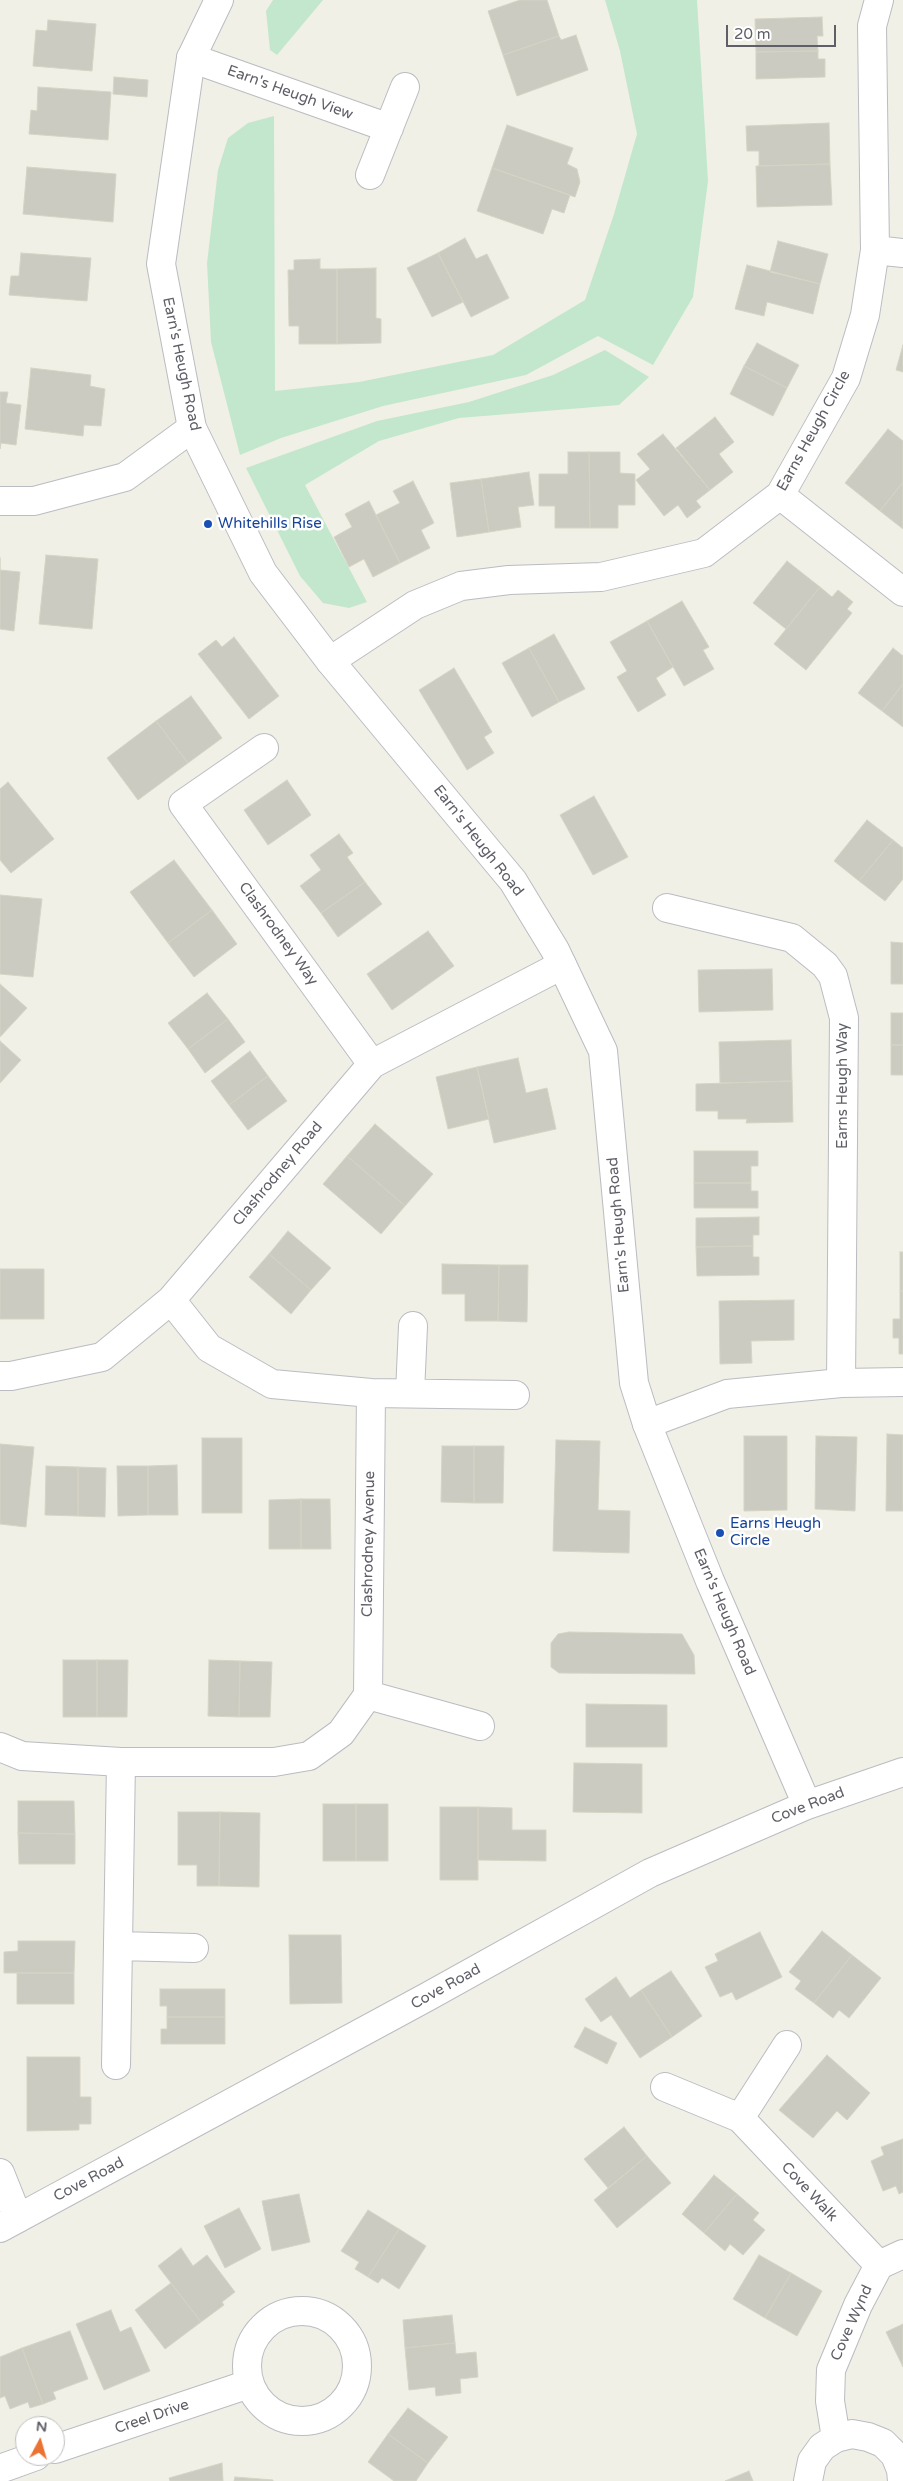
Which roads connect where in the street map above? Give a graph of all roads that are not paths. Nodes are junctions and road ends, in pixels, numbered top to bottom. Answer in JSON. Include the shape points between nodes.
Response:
{"nodes":[{"id":1,"x":219,"y":0,"type":"edge"},
{"id":2,"x":879,"y":0,"type":"edge"},
{"id":3,"x":191,"y":58,"type":"junction"},
{"id":4,"x":405,"y":87,"type":"dead end"},
{"id":5,"x":389,"y":128,"type":"junction"},
{"id":6,"x":370,"y":175,"type":"dead end"},
{"id":7,"x":875,"y":250,"type":"junction"},
{"id":8,"x":903,"y":253,"type":"edge"},
{"id":9,"x":192,"y":428,"type":"junction"},
{"id":10,"x":780,"y":495,"type":"junction"},
{"id":11,"x":0,"y":501,"type":"edge"},
{"id":12,"x":903,"y":592,"type":"edge"},
{"id":13,"x":330,"y":661,"type":"junction"},
{"id":14,"x":264,"y":748,"type":"dead end"},
{"id":15,"x":667,"y":908,"type":"dead end"},
{"id":16,"x":562,"y":965,"type":"junction"},
{"id":17,"x":372,"y":1064,"type":"junction"},
{"id":18,"x":171,"y":1300,"type":"junction"},
{"id":19,"x":413,"y":1326,"type":"dead end"},
{"id":20,"x":0,"y":1376,"type":"edge"},
{"id":21,"x":903,"y":1382,"type":"edge"},
{"id":22,"x":841,"y":1383,"type":"junction"},
{"id":23,"x":371,"y":1393,"type":"junction"},
{"id":24,"x":410,"y":1394,"type":"junction"},
{"id":25,"x":515,"y":1395,"type":"dead end"},
{"id":26,"x":647,"y":1424,"type":"junction"},
{"id":27,"x":368,"y":1695,"type":"junction"},
{"id":28,"x":480,"y":1726,"type":"dead end"},
{"id":29,"x":0,"y":1747,"type":"edge"},
{"id":30,"x":121,"y":1762,"type":"junction"},
{"id":31,"x":903,"y":1772,"type":"edge"},
{"id":32,"x":807,"y":1805,"type":"junction"},
{"id":33,"x":118,"y":1946,"type":"junction"},
{"id":34,"x":194,"y":1948,"type":"dead end"},
{"id":35,"x":786,"y":2045,"type":"dead end"},
{"id":36,"x":116,"y":2065,"type":"dead end"},
{"id":37,"x":665,"y":2087,"type":"dead end"},
{"id":38,"x":740,"y":2118,"type":"junction"},
{"id":39,"x":0,"y":2173,"type":"edge"},
{"id":40,"x":9,"y":2223,"type":"edge"},
{"id":41,"x":903,"y":2254,"type":"edge"},
{"id":42,"x":878,"y":2265,"type":"junction"},
{"id":43,"x":249,"y":2384,"type":"junction"},
{"id":44,"x":836,"y":2438,"type":"junction"},
{"id":45,"x":65,"y":2447,"type":"edge"},
{"id":46,"x":15,"y":2464,"type":"edge"},
{"id":47,"x":0,"y":2469,"type":"edge"},
{"id":48,"x":808,"y":2481,"type":"edge"},
{"id":49,"x":902,"y":2481,"type":"edge"}],
"edges":[{"from":1,"to":3,"type":"street","name":"Earn's Heugh Road"},
{"from":2,"to":7,"type":"street","name":"Earns Heugh Circle","via":[[872,26]]},
{"from":3,"to":5,"type":"street","name":"Earn's Heugh View"},
{"from":3,"to":9,"type":"street","name":"Earn's Heugh Road","via":[[161,264]]},
{"from":4,"to":5,"type":"street"},
{"from":5,"to":6,"type":"street"},
{"from":7,"to":8,"type":"street"},
{"from":7,"to":10,"type":"street","name":"Earns Heugh Circle","via":[[865,315],[846,378]]},
{"from":9,"to":11,"type":"street","via":[[125,477],[34,501]]},
{"from":9,"to":13,"type":"street","name":"Earn's Heugh Road","via":[[263,573]]},
{"from":10,"to":12,"type":"street"},
{"from":10,"to":13,"type":"street","name":"Earns Heugh Circle","via":[[704,553],[601,577],[509,580],[461,586],[415,605]]},
{"from":13,"to":16,"type":"street","name":"Earn's Heugh Road","via":[[513,881]]},
{"from":14,"to":17,"type":"street","name":"Clashrodney Way","via":[[183,804]]},
{"from":15,"to":22,"type":"street","name":"Earns Heugh Way","via":[[792,938],[825,965],[833,976],[844,1018]]},
{"from":16,"to":17,"type":"street","name":"Clashrodney Road"},
{"from":16,"to":26,"type":"street","name":"Earn's Heugh Road","via":[[603,1051],[634,1383]]},
{"from":17,"to":18,"type":"street","name":"Clashrodney Road"},
{"from":18,"to":20,"type":"street","name":"Clashrodney Road","via":[[102,1357]]},
{"from":18,"to":23,"type":"street","via":[[209,1348],[272,1384]]},
{"from":19,"to":24,"type":"street"},
{"from":21,"to":22,"type":"street"},
{"from":22,"to":26,"type":"street","via":[[727,1394]]},
{"from":23,"to":24,"type":"street"},
{"from":23,"to":27,"type":"street","name":"Clashrodney Avenue"},
{"from":24,"to":25,"type":"street"},
{"from":26,"to":32,"type":"street","name":"Earn's Heugh Road","via":[[710,1581]]},
{"from":27,"to":28,"type":"street"},
{"from":27,"to":30,"type":"street","via":[[341,1733],[309,1756],[274,1762]]},
{"from":29,"to":30,"type":"street","via":[[22,1756]]},
{"from":30,"to":33,"type":"street"},
{"from":31,"to":32,"type":"street","name":"Cove Road"},
{"from":32,"to":40,"type":"street","name":"Cove Road","via":[[650,1873]]},
{"from":33,"to":34,"type":"street"},
{"from":33,"to":36,"type":"street"},
{"from":35,"to":38,"type":"street"},
{"from":37,"to":38,"type":"street","name":"Cove Walk"},
{"from":38,"to":42,"type":"street","name":"Cove Walk"},
{"from":39,"to":40,"type":"street"},
{"from":41,"to":42,"type":"street"},
{"from":42,"to":44,"type":"street","name":"Cove Wynd","via":[[831,2370],[830,2401]]},
{"from":43,"to":43,"type":"street","via":[[246,2365],[250,2346],[259,2330],[274,2318],[291,2312],[310,2311],[343,2329],[353,2346],[357,2364],[355,2382],[346,2399],[332,2412],[315,2420],[299,2422],[268,2411]]},
{"from":43,"to":45,"type":"street","name":"Creel Drive"},
{"from":44,"to":48,"type":"street","via":[[822,2447],[812,2461]]},
{"from":44,"to":49,"type":"street","via":[[852,2434],[883,2443],[894,2455]]},
{"from":46,"to":47,"type":"street"}]}
